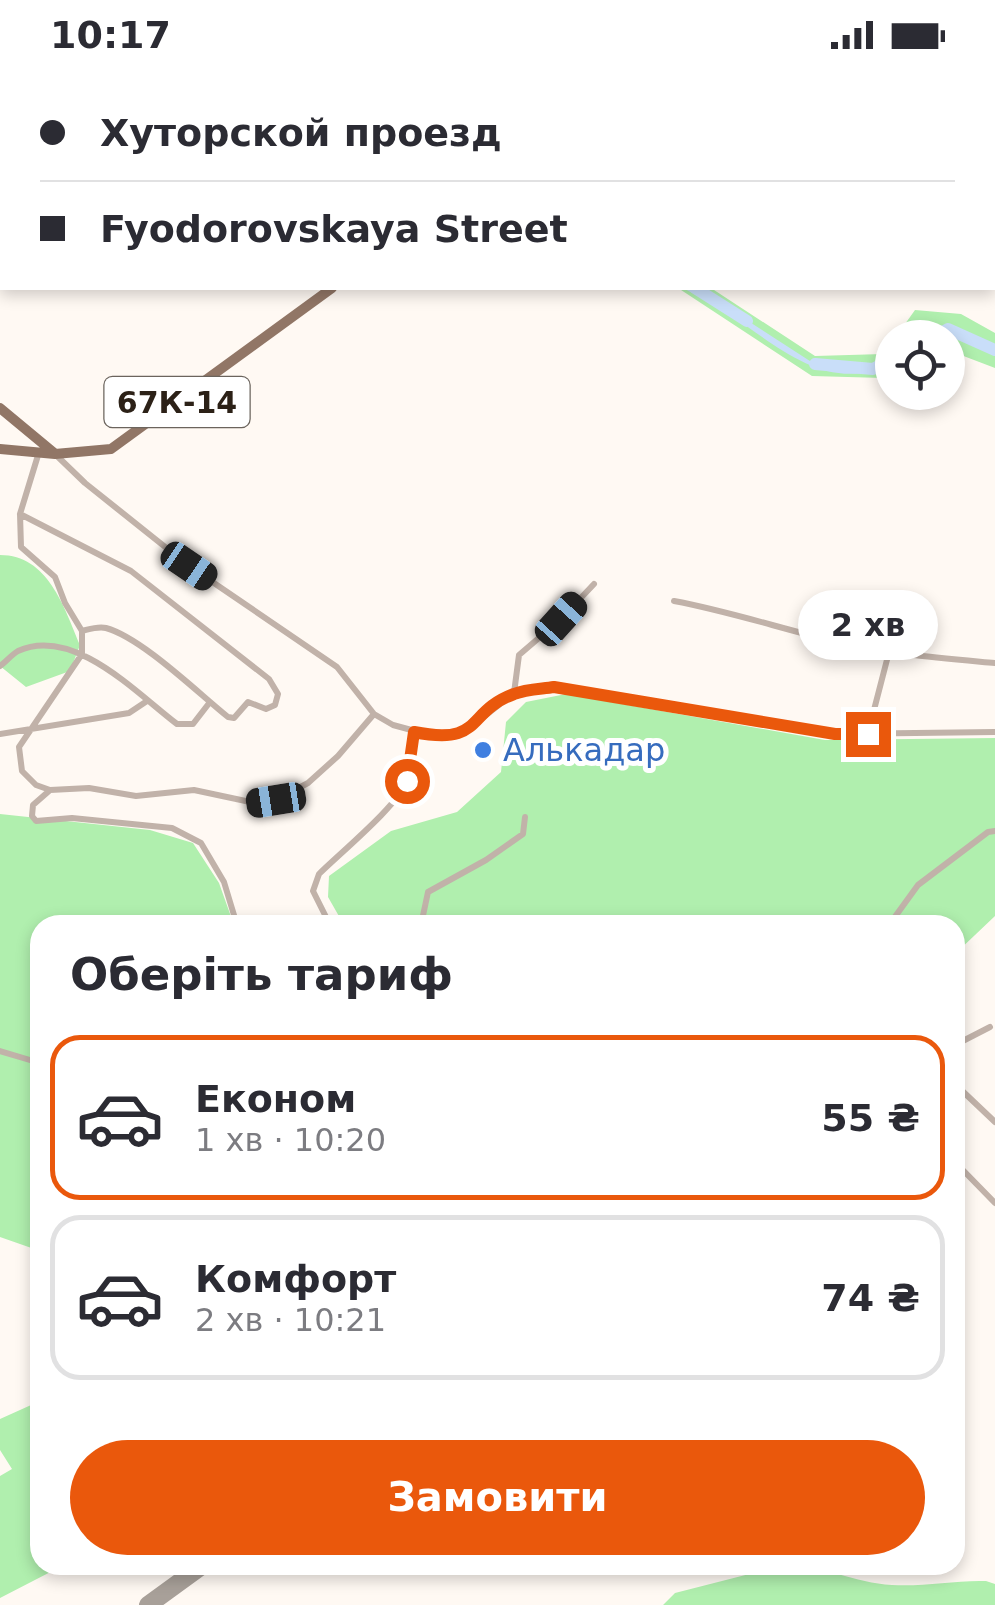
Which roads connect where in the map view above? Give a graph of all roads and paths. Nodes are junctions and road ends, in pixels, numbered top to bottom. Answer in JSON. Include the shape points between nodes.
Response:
{"nodes":[{"id":1,"x":329,"y":290,"type":"edge"},
{"id":2,"x":0,"y":408,"type":"edge"},
{"id":3,"x":0,"y":449,"type":"edge"},
{"id":4,"x":39,"y":451,"type":"junction"},
{"id":5,"x":55,"y":454,"type":"junction"},
{"id":6,"x":20,"y":514,"type":"junction"},
{"id":7,"x":594,"y":584,"type":"dead end"},
{"id":8,"x":674,"y":601,"type":"dead end"},
{"id":9,"x":82,"y":631,"type":"junction"},
{"id":10,"x":888,"y":652,"type":"junction"},
{"id":11,"x":82,"y":654,"type":"junction"},
{"id":12,"x":995,"y":663,"type":"edge"},
{"id":13,"x":0,"y":666,"type":"edge"},
{"id":14,"x":514,"y":694,"type":"junction"},
{"id":15,"x":146,"y":701,"type":"junction"},
{"id":16,"x":210,"y":702,"type":"junction"},
{"id":17,"x":374,"y":714,"type":"junction"},
{"id":18,"x":30,"y":731,"type":"junction"},
{"id":19,"x":414,"y":732,"type":"junction"},
{"id":20,"x":995,"y":732,"type":"edge"},
{"id":21,"x":0,"y":734,"type":"edge"},
{"id":22,"x":868,"y":734,"type":"junction"},
{"id":23,"x":50,"y":790,"type":"junction"},
{"id":24,"x":526,"y":817,"type":"dead end"},
{"id":25,"x":995,"y":831,"type":"edge"},
{"id":26,"x":233,"y":915,"type":"edge"},
{"id":27,"x":325,"y":915,"type":"edge"},
{"id":28,"x":423,"y":915,"type":"edge"},
{"id":29,"x":896,"y":915,"type":"edge"},
{"id":30,"x":990,"y":1027,"type":"dead end"},
{"id":31,"x":965,"y":1039,"type":"edge"},
{"id":32,"x":0,"y":1051,"type":"edge"},
{"id":33,"x":30,"y":1060,"type":"edge"},
{"id":34,"x":965,"y":1094,"type":"edge"},
{"id":35,"x":995,"y":1122,"type":"edge"},
{"id":36,"x":965,"y":1172,"type":"edge"},
{"id":37,"x":995,"y":1202,"type":"edge"}],
"edges":[{"from":1,"to":5,"type":"main road","number":"67К-14","via":[[111,448]]},
{"from":2,"to":5,"type":"main road"},
{"from":3,"to":4,"type":"main road","number":"67К-14"},
{"from":4,"to":5,"type":"main road","number":"67К-14"},
{"from":4,"to":6,"type":"street"},
{"from":5,"to":17,"type":"street","via":[[189,566],[337,666]]},
{"from":6,"to":9,"type":"street","via":[[21,547],[55,577]]},
{"from":6,"to":16,"type":"street","via":[[131,571],[269,678],[278,694],[274,705],[248,702],[234,718]]},
{"from":7,"to":14,"type":"street","via":[[519,654]]},
{"from":8,"to":10,"type":"street"},
{"from":9,"to":11,"type":"street"},
{"from":9,"to":16,"type":"street","via":[[104,627],[120,634]]},
{"from":10,"to":12,"type":"street"},
{"from":10,"to":22,"type":"street"},
{"from":11,"to":13,"type":"street","via":[[60,646],[20,650]]},
{"from":11,"to":15,"type":"street"},
{"from":11,"to":18,"type":"street"},
{"from":14,"to":19,"type":"street","via":[[462,734]]},
{"from":14,"to":22,"type":"street","via":[[554,687]]},
{"from":15,"to":16,"type":"street","via":[[177,724],[192,724]]},
{"from":15,"to":18,"type":"street","via":[[130,713]]},
{"from":17,"to":19,"type":"street"},
{"from":17,"to":23,"type":"street","via":[[308,783],[276,800],[255,803],[194,790],[136,796]]},
{"from":18,"to":21,"type":"street"},
{"from":18,"to":23,"type":"street","via":[[19,747],[22,771]]},
{"from":19,"to":27,"type":"street","via":[[398,798],[319,874],[313,891]]},
{"from":20,"to":22,"type":"street"},
{"from":23,"to":26,"type":"street","via":[[33,805],[36,820],[172,828],[201,844],[224,882]]},
{"from":24,"to":28,"type":"street","via":[[523,834],[428,892]]},
{"from":25,"to":29,"type":"street","via":[[918,885]]},
{"from":30,"to":31,"type":"street"},
{"from":32,"to":33,"type":"street"},
{"from":34,"to":35,"type":"street"},
{"from":36,"to":37,"type":"street"}]}
